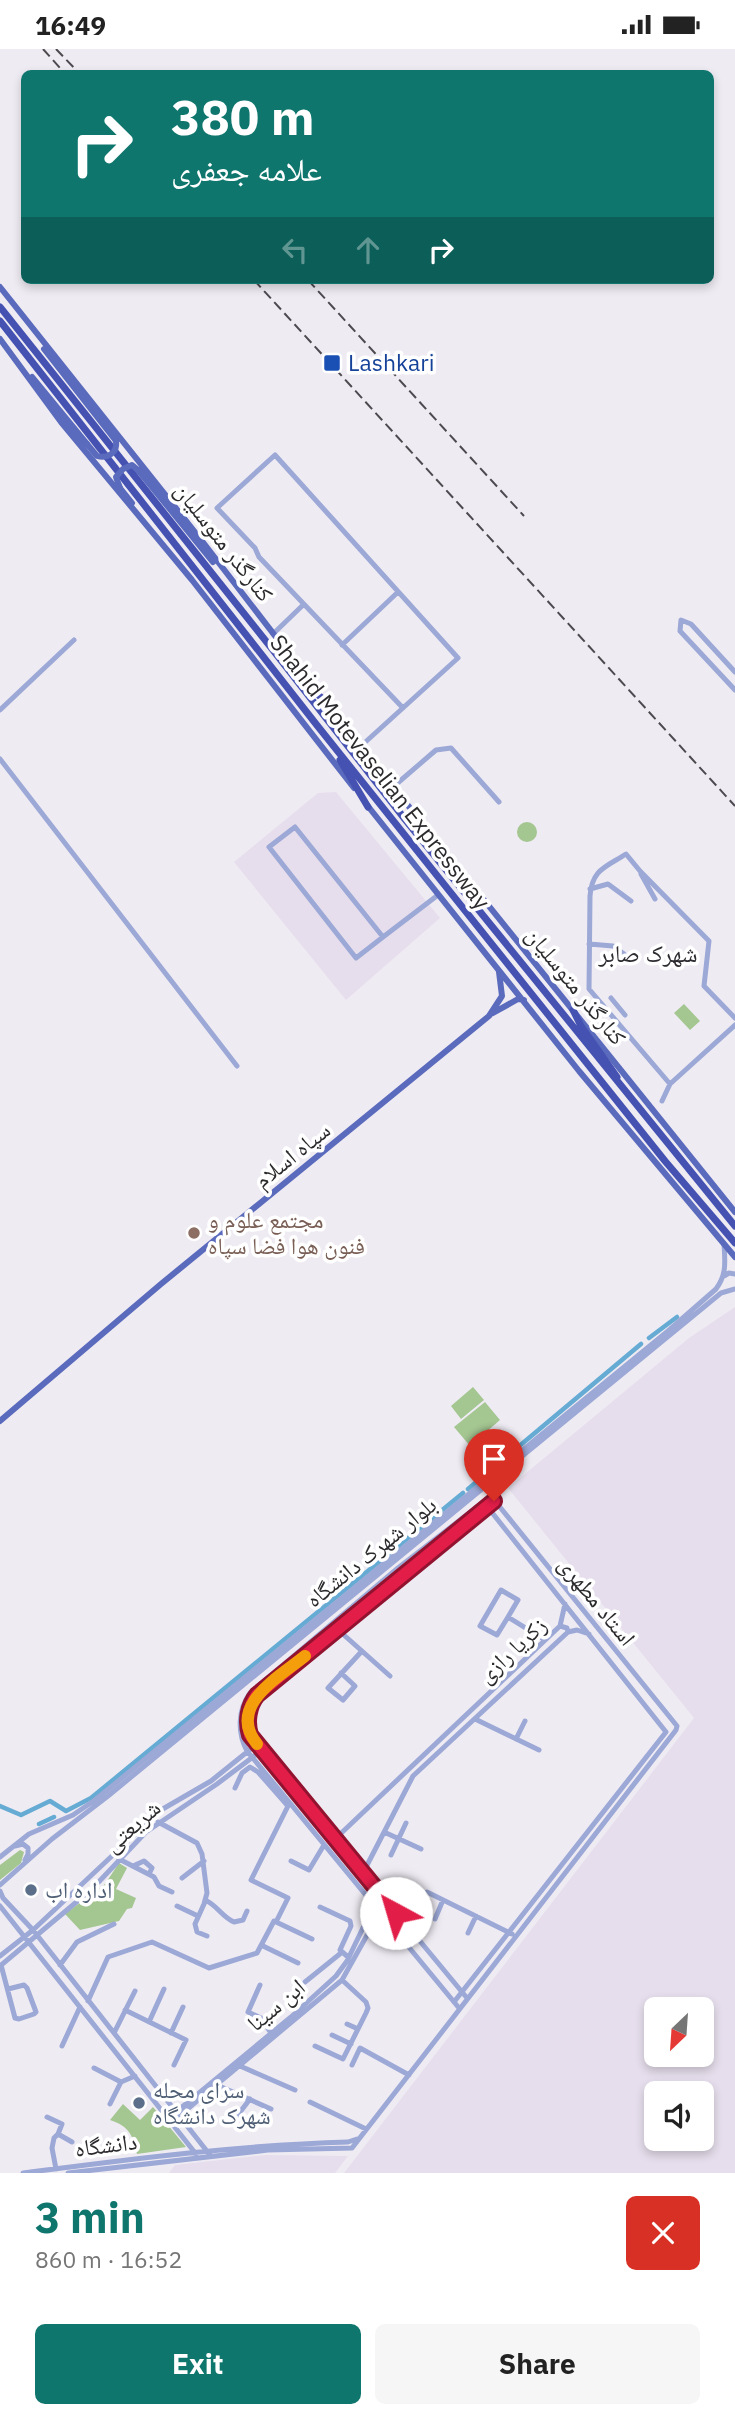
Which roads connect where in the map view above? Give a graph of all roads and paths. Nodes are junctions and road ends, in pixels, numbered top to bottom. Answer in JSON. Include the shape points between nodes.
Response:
{"nodes":[{"id":1,"x":0,"y":287,"type":"edge"},
{"id":2,"x":0,"y":307,"type":"edge"},
{"id":3,"x":26,"y":320,"type":"junction"},
{"id":4,"x":0,"y":321,"type":"edge"},
{"id":5,"x":0,"y":339,"type":"edge"},
{"id":6,"x":23,"y":368,"type":"junction"},
{"id":7,"x":188,"y":576,"type":"junction"},
{"id":8,"x":398,"y":591,"type":"junction"},
{"id":9,"x":247,"y":599,"type":"junction"},
{"id":10,"x":303,"y":605,"type":"junction"},
{"id":11,"x":273,"y":634,"type":"junction"},
{"id":12,"x":74,"y":640,"type":"dead end"},
{"id":13,"x":342,"y":645,"type":"junction"},
{"id":14,"x":274,"y":650,"type":"junction"},
{"id":15,"x":735,"y":672,"type":"edge"},
{"id":16,"x":735,"y":690,"type":"edge"},
{"id":17,"x":326,"y":702,"type":"junction"},
{"id":18,"x":403,"y":708,"type":"junction"},
{"id":19,"x":0,"y":710,"type":"edge"},
{"id":20,"x":316,"y":725,"type":"junction"},
{"id":21,"x":361,"y":746,"type":"junction"},
{"id":22,"x":0,"y":759,"type":"edge"},
{"id":23,"x":393,"y":787,"type":"junction"},
{"id":24,"x":499,"y":802,"type":"dead end"},
{"id":25,"x":368,"y":807,"type":"junction"},
{"id":26,"x":640,"y":871,"type":"junction"},
{"id":27,"x":590,"y":889,"type":"junction"},
{"id":28,"x":438,"y":895,"type":"junction"},
{"id":29,"x":655,"y":899,"type":"dead end"},
{"id":30,"x":631,"y":901,"type":"dead end"},
{"id":31,"x":383,"y":937,"type":"junction"},
{"id":32,"x":590,"y":944,"type":"junction"},
{"id":33,"x":624,"y":954,"type":"dead end"},
{"id":34,"x":499,"y":970,"type":"junction"},
{"id":35,"x":611,"y":998,"type":"dead end"},
{"id":36,"x":524,"y":1000,"type":"junction"},
{"id":37,"x":618,"y":1004,"type":"junction"},
{"id":38,"x":573,"y":1010,"type":"junction"},
{"id":39,"x":610,"y":1013,"type":"junction"},
{"id":40,"x":625,"y":1015,"type":"dead end"},
{"id":41,"x":489,"y":1016,"type":"junction"},
{"id":42,"x":735,"y":1018,"type":"edge"},
{"id":43,"x":735,"y":1025,"type":"edge"},
{"id":44,"x":237,"y":1066,"type":"dead end"},
{"id":45,"x":670,"y":1084,"type":"junction"},
{"id":46,"x":630,"y":1099,"type":"junction"},
{"id":47,"x":662,"y":1101,"type":"dead end"},
{"id":48,"x":735,"y":1212,"type":"edge"},
{"id":49,"x":735,"y":1226,"type":"edge"},
{"id":50,"x":735,"y":1243,"type":"edge"},
{"id":51,"x":724,"y":1244,"type":"junction"},
{"id":52,"x":735,"y":1258,"type":"edge"},
{"id":53,"x":735,"y":1274,"type":"edge"},
{"id":54,"x":724,"y":1276,"type":"junction"},
{"id":55,"x":734,"y":1288,"type":"edge"},
{"id":56,"x":651,"y":1347,"type":"junction"},
{"id":57,"x":14,"y":1408,"type":"junction"},
{"id":58,"x":0,"y":1415,"type":"edge"},
{"id":59,"x":0,"y":1422,"type":"edge"},
{"id":60,"x":485,"y":1504,"type":"junction"},
{"id":61,"x":565,"y":1604,"type":"junction"},
{"id":62,"x":508,"y":1617,"type":"junction"},
{"id":63,"x":331,"y":1623,"type":"junction"},
{"id":64,"x":560,"y":1626,"type":"junction"},
{"id":65,"x":337,"y":1630,"type":"junction"},
{"id":66,"x":568,"y":1632,"type":"junction"},
{"id":67,"x":589,"y":1634,"type":"junction"},
{"id":68,"x":545,"y":1640,"type":"junction"},
{"id":69,"x":535,"y":1650,"type":"junction"},
{"id":70,"x":362,"y":1651,"type":"junction"},
{"id":71,"x":542,"y":1657,"type":"junction"},
{"id":72,"x":341,"y":1674,"type":"junction"},
{"id":73,"x":390,"y":1676,"type":"dead end"},
{"id":74,"x":477,"y":1706,"type":"junction"},
{"id":75,"x":482,"y":1712,"type":"junction"},
{"id":76,"x":475,"y":1719,"type":"junction"},
{"id":77,"x":524,"y":1721,"type":"dead end"},
{"id":78,"x":516,"y":1739,"type":"junction"},
{"id":79,"x":257,"y":1744,"type":"junction"},
{"id":80,"x":262,"y":1750,"type":"junction"},
{"id":81,"x":539,"y":1750,"type":"dead end"},
{"id":82,"x":247,"y":1751,"type":"junction"},
{"id":83,"x":252,"y":1758,"type":"junction"},
{"id":84,"x":394,"y":1785,"type":"junction"},
{"id":85,"x":235,"y":1788,"type":"dead end"},
{"id":86,"x":404,"y":1793,"type":"junction"},
{"id":87,"x":603,"y":1818,"type":"junction"},
{"id":88,"x":158,"y":1822,"type":"junction"},
{"id":89,"x":406,"y":1823,"type":"dead end"},
{"id":90,"x":384,"y":1832,"type":"junction"},
{"id":91,"x":335,"y":1839,"type":"junction"},
{"id":92,"x":398,"y":1839,"type":"junction"},
{"id":93,"x":324,"y":1845,"type":"junction"},
{"id":94,"x":12,"y":1846,"type":"junction"},
{"id":95,"x":421,"y":1850,"type":"dead end"},
{"id":96,"x":391,"y":1855,"type":"dead end"},
{"id":97,"x":0,"y":1857,"type":"edge"},
{"id":98,"x":119,"y":1859,"type":"junction"},
{"id":99,"x":204,"y":1861,"type":"junction"},
{"id":100,"x":290,"y":1861,"type":"dead end"},
{"id":101,"x":22,"y":1865,"type":"junction"},
{"id":102,"x":363,"y":1873,"type":"junction"},
{"id":103,"x":182,"y":1878,"type":"dead end"},
{"id":104,"x":86,"y":1881,"type":"junction"},
{"id":105,"x":0,"y":1885,"type":"edge"},
{"id":106,"x":92,"y":1889,"type":"junction"},
{"id":107,"x":0,"y":1891,"type":"edge"},
{"id":108,"x":172,"y":1892,"type":"dead end"},
{"id":109,"x":427,"y":1892,"type":"dead end"},
{"id":110,"x":205,"y":1900,"type":"junction"},
{"id":111,"x":443,"y":1900,"type":"junction"},
{"id":112,"x":374,"y":1905,"type":"junction"},
{"id":113,"x":0,"y":1906,"type":"edge"},
{"id":114,"x":177,"y":1906,"type":"dead end"},
{"id":115,"x":320,"y":1907,"type":"dead end"},
{"id":116,"x":247,"y":1912,"type":"dead end"},
{"id":117,"x":380,"y":1912,"type":"junction"},
{"id":118,"x":198,"y":1916,"type":"junction"},
{"id":119,"x":476,"y":1916,"type":"junction"},
{"id":120,"x":435,"y":1919,"type":"dead end"},
{"id":121,"x":276,"y":1922,"type":"junction"},
{"id":122,"x":114,"y":1924,"type":"dead end"},
{"id":123,"x":33,"y":1930,"type":"junction"},
{"id":124,"x":468,"y":1933,"type":"dead end"},
{"id":125,"x":513,"y":1934,"type":"junction"},
{"id":126,"x":207,"y":1936,"type":"dead end"},
{"id":127,"x":23,"y":1937,"type":"junction"},
{"id":128,"x":37,"y":1937,"type":"junction"},
{"id":129,"x":312,"y":1939,"type":"dead end"},
{"id":130,"x":29,"y":1943,"type":"junction"},
{"id":131,"x":261,"y":1945,"type":"junction"},
{"id":132,"x":341,"y":1953,"type":"junction"},
{"id":133,"x":0,"y":1956,"type":"edge"},
{"id":134,"x":348,"y":1957,"type":"junction"},
{"id":135,"x":298,"y":1963,"type":"dead end"},
{"id":136,"x":1,"y":1965,"type":"edge"},
{"id":137,"x":60,"y":1965,"type":"junction"},
{"id":138,"x":342,"y":1980,"type":"junction"},
{"id":139,"x":305,"y":1983,"type":"dead end"},
{"id":140,"x":260,"y":1985,"type":"dead end"},
{"id":141,"x":8,"y":1989,"type":"junction"},
{"id":142,"x":164,"y":1989,"type":"dead end"},
{"id":143,"x":135,"y":1991,"type":"dead end"},
{"id":144,"x":462,"y":1993,"type":"junction"},
{"id":145,"x":467,"y":1998,"type":"junction"},
{"id":146,"x":88,"y":2001,"type":"junction"},
{"id":147,"x":454,"y":2002,"type":"junction"},
{"id":148,"x":80,"y":2007,"type":"junction"},
{"id":149,"x":183,"y":2007,"type":"dead end"},
{"id":150,"x":459,"y":2008,"type":"junction"},
{"id":151,"x":125,"y":2010,"type":"junction"},
{"id":152,"x":149,"y":2022,"type":"junction"},
{"id":153,"x":347,"y":2024,"type":"dead end"},
{"id":154,"x":358,"y":2029,"type":"junction"},
{"id":155,"x":114,"y":2033,"type":"junction"},
{"id":156,"x":171,"y":2033,"type":"junction"},
{"id":157,"x":271,"y":2033,"type":"junction"},
{"id":158,"x":332,"y":2035,"type":"dead end"},
{"id":159,"x":351,"y":2044,"type":"junction"},
{"id":160,"x":62,"y":2046,"type":"dead end"},
{"id":161,"x":315,"y":2046,"type":"dead end"},
{"id":162,"x":174,"y":2065,"type":"dead end"},
{"id":163,"x":352,"y":2065,"type":"dead end"},
{"id":164,"x":240,"y":2066,"type":"junction"},
{"id":165,"x":94,"y":2068,"type":"dead end"},
{"id":166,"x":409,"y":2075,"type":"junction"},
{"id":167,"x":135,"y":2076,"type":"junction"},
{"id":168,"x":121,"y":2082,"type":"junction"},
{"id":169,"x":217,"y":2085,"type":"junction"},
{"id":170,"x":295,"y":2090,"type":"dead end"},
{"id":171,"x":250,"y":2099,"type":"junction"},
{"id":172,"x":310,"y":2102,"type":"dead end"},
{"id":173,"x":110,"y":2104,"type":"dead end"},
{"id":174,"x":271,"y":2109,"type":"dead end"},
{"id":175,"x":178,"y":2114,"type":"junction"},
{"id":176,"x":237,"y":2116,"type":"dead end"},
{"id":177,"x":47,"y":2117,"type":"dead end"},
{"id":178,"x":366,"y":2129,"type":"junction"},
{"id":179,"x":58,"y":2134,"type":"junction"},
{"id":180,"x":359,"y":2138,"type":"junction"},
{"id":181,"x":72,"y":2142,"type":"dead end"},
{"id":182,"x":209,"y":2153,"type":"junction"},
{"id":183,"x":196,"y":2154,"type":"junction"},
{"id":184,"x":56,"y":2169,"type":"junction"},
{"id":185,"x":23,"y":2173,"type":"edge"},
{"id":186,"x":68,"y":2173,"type":"edge"}],
"edges":[{"from":1,"to":3,"type":"main road","name":"کنارگذر متوسلیان"},
{"from":2,"to":14,"type":"highway","name":"Shahid Motevaselian Expressway"},
{"from":3,"to":6,"type":"main road","bridge":true,"via":[[116,441],[111,454],[97,456]]},
{"from":3,"to":9,"type":"main road","name":"کنارگذر متوسلیان"},
{"from":4,"to":20,"type":"highway","name":"Shahid Motevaselian Expressway"},
{"from":5,"to":6,"type":"main road"},
{"from":6,"to":7,"type":"main road","via":[[61,422]]},
{"from":7,"to":9,"type":"main road","bridge":true,"via":[[120,488],[116,477],[123,469],[132,465],[138,470]]},
{"from":7,"to":25,"type":"main road"},
{"from":8,"to":10,"type":"street","via":[[275,455],[217,508]]},
{"from":8,"to":13,"type":"street"},
{"from":8,"to":18,"type":"street","via":[[458,658]]},
{"from":9,"to":11,"type":"main road","name":"کنارگذر متوسلیان"},
{"from":10,"to":11,"type":"street"},
{"from":10,"to":13,"type":"street"},
{"from":11,"to":17,"type":"main road","name":"کنارگذر متوسلیان"},
{"from":12,"to":19,"type":"street"},
{"from":13,"to":18,"type":"street"},
{"from":14,"to":17,"type":"highway"},
{"from":14,"to":46,"type":"highway","name":"Shahid Motevaselian Expressway"},
{"from":15,"to":16,"type":"street","via":[[691,624],[681,621],[680,631]]},
{"from":17,"to":21,"type":"main road","name":"کنارگذر متوسلیان"},
{"from":18,"to":21,"type":"street"},
{"from":20,"to":25,"type":"highway"},
{"from":20,"to":50,"type":"highway","name":"Shahid Motevaselian Expressway"},
{"from":21,"to":23,"type":"main road","name":"کنارگذر متوسلیان"},
{"from":22,"to":44,"type":"street"},
{"from":23,"to":24,"type":"street","via":[[436,750],[451,748]]},
{"from":23,"to":38,"type":"main road","name":"کنارگذر متوسلیان"},
{"from":25,"to":28,"type":"main road"},
{"from":26,"to":27,"type":"street","via":[[626,854],[595,873]]},
{"from":26,"to":29,"type":"street"},
{"from":26,"to":42,"type":"street","via":[[709,941],[704,986]]},
{"from":27,"to":30,"type":"street","via":[[608,884]]},
{"from":27,"to":32,"type":"street"},
{"from":28,"to":31,"type":"street"},
{"from":28,"to":34,"type":"main road"},
{"from":31,"to":31,"type":"street","via":[[356,958],[269,847],[295,827]]},
{"from":32,"to":33,"type":"street","via":[[613,946]]},
{"from":32,"to":39,"type":"street","via":[[589,989]]},
{"from":34,"to":36,"type":"main road"},
{"from":34,"to":41,"type":"main road","via":[[502,996]]},
{"from":35,"to":37,"type":"street"},
{"from":36,"to":41,"type":"main road","name":"سپاه اسلام"},
{"from":36,"to":51,"type":"main road"},
{"from":37,"to":39,"type":"street"},
{"from":37,"to":40,"type":"street"},
{"from":38,"to":46,"type":"highway"},
{"from":38,"to":48,"type":"main road","name":"کنارگذر متوسلیان"},
{"from":39,"to":45,"type":"street"},
{"from":41,"to":57,"type":"main road","name":"سپاه اسلام"},
{"from":43,"to":45,"type":"street"},
{"from":45,"to":47,"type":"street"},
{"from":46,"to":49,"type":"highway","name":"Shahid Motevaselian Expressway"},
{"from":51,"to":52,"type":"main road"},
{"from":51,"to":54,"type":"street"},
{"from":53,"to":54,"type":"street"},
{"from":54,"to":56,"type":"street","name":"بلوار شهرک دانشگاه","via":[[716,1289]]},
{"from":55,"to":56,"type":"street","name":"بلوار شهرک دانشگاه"},
{"from":56,"to":94,"type":"street","name":"بلوار شهرک دانشگاه","via":[[95,1800]]},
{"from":56,"to":101,"type":"street","name":"بلوار شهرک دانشگاه"},
{"from":57,"to":58,"type":"main road","name":"سپاه اسلام"},
{"from":57,"to":59,"type":"main road","name":"سپاه اسلام"},
{"from":60,"to":61,"type":"street","name":"استاد مطهری"},
{"from":60,"to":63,"type":"street"},
{"from":60,"to":65,"type":"street"},
{"from":60,"to":87,"type":"street","name":"استاد مطهری","via":[[492,1498],[677,1727]]},
{"from":61,"to":64,"type":"street"},
{"from":61,"to":67,"type":"street","name":"استاد مطهری"},
{"from":62,"to":62,"type":"street","via":[[497,1635],[480,1626],[501,1590],[518,1600]]},
{"from":62,"to":68,"type":"street"},
{"from":63,"to":65,"type":"street"},
{"from":63,"to":82,"type":"street","via":[[244,1701],[239,1732]]},
{"from":64,"to":66,"type":"street","name":"زکریا رازی"},
{"from":64,"to":68,"type":"street","name":"زکریا رازی"},
{"from":65,"to":70,"type":"street"},
{"from":65,"to":79,"type":"street","via":[[252,1701],[247,1727]]},
{"from":66,"to":67,"type":"street"},
{"from":66,"to":71,"type":"street","name":"زکریا رازی"},
{"from":67,"to":87,"type":"street","name":"استاد مطهری","via":[[666,1729]]},
{"from":68,"to":69,"type":"street","name":"زکریا رازی"},
{"from":69,"to":71,"type":"street"},
{"from":69,"to":74,"type":"street","name":"زکریا رازی"},
{"from":70,"to":72,"type":"street"},
{"from":70,"to":73,"type":"street"},
{"from":71,"to":75,"type":"street","name":"زکریا رازی"},
{"from":72,"to":72,"type":"street","via":[[328,1688],[343,1700],[355,1686]]},
{"from":74,"to":75,"type":"street"},
{"from":74,"to":84,"type":"street","name":"زکریا رازی"},
{"from":75,"to":76,"type":"street","name":"زکریا رازی"},
{"from":76,"to":78,"type":"street"},
{"from":76,"to":86,"type":"street","name":"زکریا رازی","via":[[413,1776]]},
{"from":77,"to":78,"type":"street"},
{"from":78,"to":81,"type":"street"},
{"from":79,"to":80,"type":"street"},
{"from":79,"to":82,"type":"street","name":"شریعتی"},
{"from":80,"to":83,"type":"street","name":"شریعتی"},
{"from":80,"to":91,"type":"street"},
{"from":82,"to":83,"type":"street"},
{"from":82,"to":104,"type":"street","name":"شریعتی","via":[[211,1781],[161,1810]]},
{"from":83,"to":88,"type":"street","name":"شریعتی"},
{"from":83,"to":93,"type":"street"},
{"from":84,"to":86,"type":"street","via":[[398,1794]]},
{"from":84,"to":91,"type":"street","name":"زکریا رازی"},
{"from":85,"to":121,"type":"street","via":[[250,1767],[288,1806],[251,1879],[288,1898]]},
{"from":86,"to":90,"type":"street","name":"زکریا رازی"},
{"from":87,"to":125,"type":"street"},
{"from":88,"to":98,"type":"street","name":"شریعتی"},
{"from":88,"to":99,"type":"street","via":[[197,1843]]},
{"from":89,"to":92,"type":"street"},
{"from":90,"to":92,"type":"street"},
{"from":90,"to":102,"type":"street","name":"زکریا رازی"},
{"from":91,"to":102,"type":"street"},
{"from":92,"to":95,"type":"street"},
{"from":92,"to":96,"type":"street"},
{"from":93,"to":100,"type":"street","via":[[309,1870]]},
{"from":93,"to":112,"type":"street"},
{"from":94,"to":97,"type":"street","name":"بلوار شهرک دانشگاه"},
{"from":94,"to":101,"type":"street","via":[[28,1848]]},
{"from":98,"to":106,"type":"street","name":"شریعتی"},
{"from":98,"to":108,"type":"street"},
{"from":99,"to":103,"type":"street"},
{"from":99,"to":110,"type":"street"},
{"from":101,"to":105,"type":"street","name":"بلوار شهرک دانشگاه"},
{"from":102,"to":144,"type":"street"},
{"from":104,"to":106,"type":"street"},
{"from":104,"to":123,"type":"street","name":"شریعتی"},
{"from":106,"to":128,"type":"street","name":"شریعتی"},
{"from":107,"to":123,"type":"street"},
{"from":109,"to":111,"type":"street"},
{"from":110,"to":116,"type":"street","via":[[234,1921],[243,1920]]},
{"from":110,"to":118,"type":"street"},
{"from":111,"to":119,"type":"street"},
{"from":111,"to":120,"type":"street"},
{"from":112,"to":117,"type":"street"},
{"from":112,"to":134,"type":"street","name":"ابن سینا"},
{"from":113,"to":127,"type":"street"},
{"from":114,"to":118,"type":"street"},
{"from":115,"to":132,"type":"street","via":[[350,1921]]},
{"from":117,"to":138,"type":"street","name":"ابن سینا"},
{"from":117,"to":147,"type":"street"},
{"from":118,"to":126,"type":"street","via":[[197,1932]]},
{"from":119,"to":124,"type":"street"},
{"from":119,"to":125,"type":"street"},
{"from":121,"to":129,"type":"street"},
{"from":121,"to":131,"type":"street"},
{"from":122,"to":137,"type":"street","via":[[77,1942]]},
{"from":123,"to":127,"type":"street","name":"شریعتی"},
{"from":123,"to":128,"type":"street"},
{"from":125,"to":144,"type":"street"},
{"from":125,"to":145,"type":"street"},
{"from":127,"to":130,"type":"street"},
{"from":127,"to":133,"type":"street","name":"شریعتی"},
{"from":128,"to":130,"type":"street","name":"شریعتی"},
{"from":128,"to":137,"type":"street"},
{"from":130,"to":136,"type":"street","name":"شریعتی"},
{"from":130,"to":148,"type":"street"},
{"from":131,"to":135,"type":"street"},
{"from":131,"to":146,"type":"street","via":[[257,1953],[209,1968],[152,1941],[108,1957]]},
{"from":132,"to":134,"type":"street"},
{"from":132,"to":139,"type":"street"},
{"from":134,"to":157,"type":"street","name":"ابن سینا","via":[[336,1976]]},
{"from":136,"to":141,"type":"street"},
{"from":137,"to":146,"type":"street"},
{"from":138,"to":154,"type":"street","via":[[368,2008]]},
{"from":138,"to":164,"type":"street","name":"ابن سینا"},
{"from":140,"to":157,"type":"street","via":[[248,2012],[261,2018]]},
{"from":141,"to":141,"type":"street","via":[[15,2018],[36,2012],[24,1985]]},
{"from":142,"to":152,"type":"street"},
{"from":143,"to":151,"type":"street"},
{"from":144,"to":145,"type":"street"},
{"from":144,"to":147,"type":"street"},
{"from":145,"to":150,"type":"street"},
{"from":146,"to":155,"type":"street"},
{"from":147,"to":150,"type":"street"},
{"from":148,"to":160,"type":"street"},
{"from":148,"to":167,"type":"street"},
{"from":149,"to":156,"type":"street"},
{"from":150,"to":166,"type":"street"},
{"from":151,"to":152,"type":"street"},
{"from":151,"to":155,"type":"street"},
{"from":152,"to":156,"type":"street"},
{"from":153,"to":154,"type":"street"},
{"from":154,"to":159,"type":"street"},
{"from":155,"to":175,"type":"street"},
{"from":156,"to":162,"type":"street","via":[[186,2041]]},
{"from":157,"to":175,"type":"street","name":"ابن سینا"},
{"from":158,"to":159,"type":"street"},
{"from":159,"to":161,"type":"street","via":[[343,2059]]},
{"from":163,"to":166,"type":"street","via":[[360,2048]]},
{"from":164,"to":169,"type":"street","name":"ابن سینا"},
{"from":164,"to":170,"type":"street"},
{"from":165,"to":168,"type":"street"},
{"from":166,"to":178,"type":"street"},
{"from":167,"to":168,"type":"street"},
{"from":167,"to":183,"type":"street"},
{"from":168,"to":173,"type":"street"},
{"from":169,"to":171,"type":"street"},
{"from":169,"to":175,"type":"street","name":"ابن سینا"},
{"from":171,"to":174,"type":"street"},
{"from":171,"to":176,"type":"street"},
{"from":172,"to":178,"type":"street"},
{"from":175,"to":182,"type":"street"},
{"from":177,"to":179,"type":"street","via":[[62,2124]]},
{"from":178,"to":180,"type":"street"},
{"from":179,"to":181,"type":"street"},
{"from":179,"to":184,"type":"street","via":[[52,2148]]},
{"from":180,"to":182,"type":"street","name":"دانشگاه"},
{"from":180,"to":182,"type":"street","name":"دانشگاه","via":[[352,2148]]},
{"from":182,"to":183,"type":"street","name":"دانشگاه"},
{"from":183,"to":184,"type":"street","name":"دانشگاه"},
{"from":183,"to":186,"type":"street","name":"دانشگاه"},
{"from":184,"to":185,"type":"street","name":"دانشگاه"}]}
